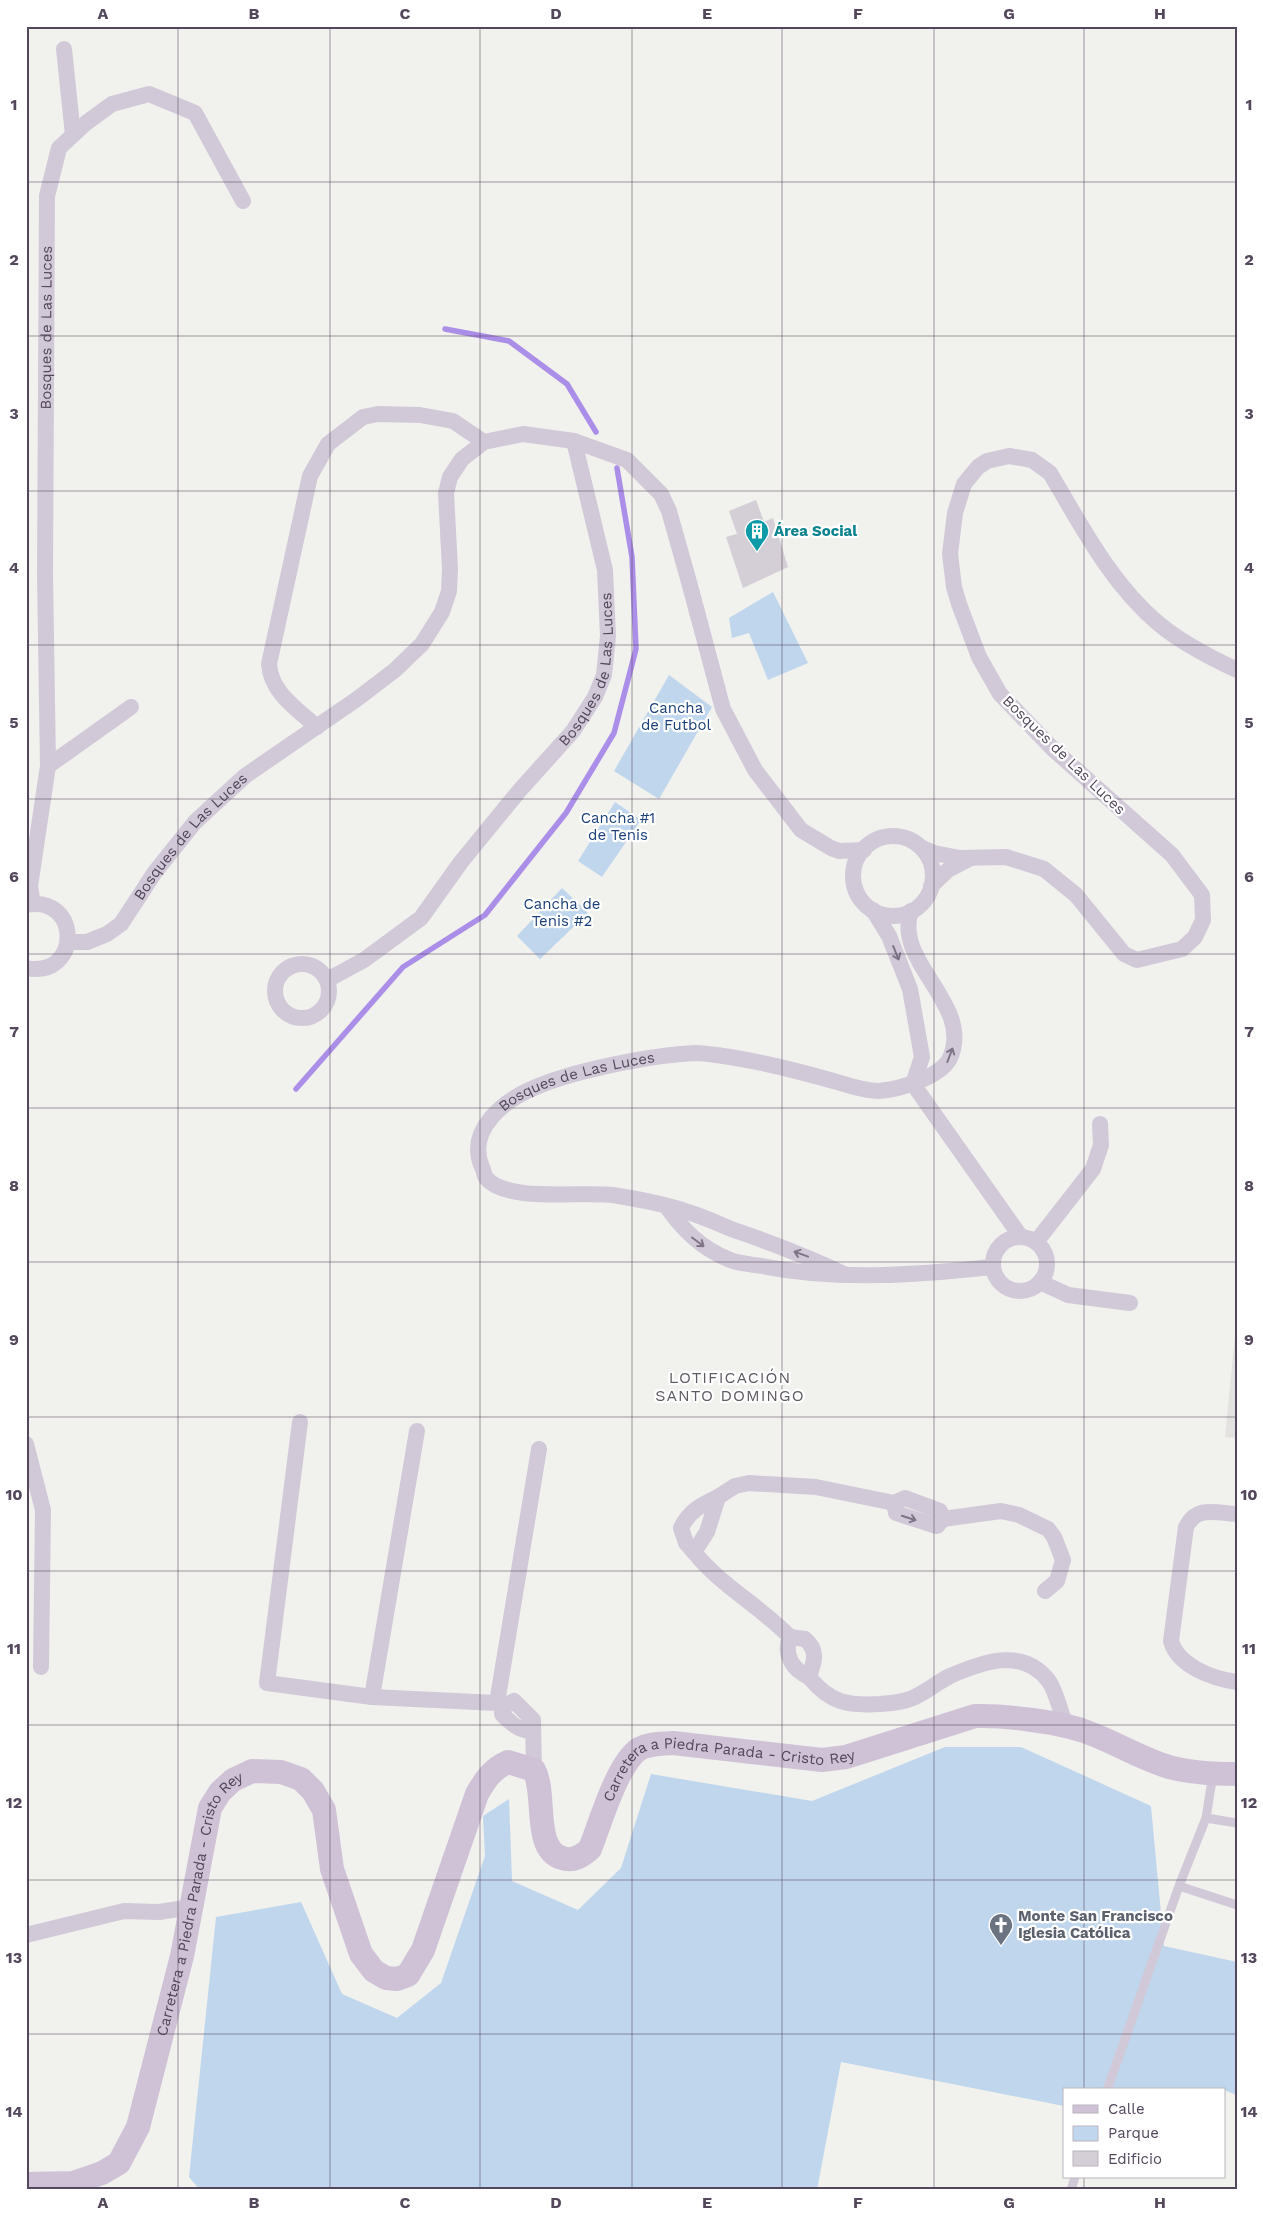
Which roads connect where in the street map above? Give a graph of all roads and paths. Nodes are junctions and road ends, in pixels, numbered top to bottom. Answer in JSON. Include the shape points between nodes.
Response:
{"nodes":[{"id":1,"x":64,"y":48,"type":"dead end"},
{"id":2,"x":73,"y":135,"type":"junction"},
{"id":3,"x":244,"y":201,"type":"dead end"},
{"id":4,"x":574,"y":441,"type":"junction"},
{"id":5,"x":484,"y":442,"type":"junction"},
{"id":6,"x":1237,"y":670,"type":"edge"},
{"id":7,"x":131,"y":707,"type":"dead end"},
{"id":8,"x":317,"y":727,"type":"junction"},
{"id":9,"x":48,"y":766,"type":"junction"},
{"id":10,"x":831,"y":848,"type":"junction"},
{"id":11,"x":922,"y":848,"type":"junction"},
{"id":12,"x":864,"y":850,"type":"junction"},
{"id":13,"x":973,"y":857,"type":"junction"},
{"id":14,"x":854,"y":879,"type":"junction"},
{"id":15,"x":931,"y":886,"type":"junction"},
{"id":16,"x":30,"y":904,"type":"edge"},
{"id":17,"x":873,"y":910,"type":"junction"},
{"id":18,"x":911,"y":911,"type":"junction"},
{"id":19,"x":69,"y":942,"type":"junction"},
{"id":20,"x":26,"y":968,"type":"edge"},
{"id":21,"x":327,"y":980,"type":"dead end"},
{"id":22,"x":913,"y":1084,"type":"junction"},
{"id":23,"x":1100,"y":1124,"type":"dead end"},
{"id":24,"x":666,"y":1206,"type":"junction"},
{"id":25,"x":1029,"y":1239,"type":"junction"},
{"id":26,"x":992,"y":1267,"type":"junction"},
{"id":27,"x":846,"y":1275,"type":"junction"},
{"id":28,"x":1040,"y":1282,"type":"junction"},
{"id":29,"x":1130,"y":1304,"type":"dead end"},
{"id":30,"x":300,"y":1422,"type":"dead end"},
{"id":31,"x":417,"y":1431,"type":"dead end"},
{"id":32,"x":26,"y":1444,"type":"edge"},
{"id":33,"x":539,"y":1449,"type":"dead end"},
{"id":34,"x":718,"y":1497,"type":"junction"},
{"id":35,"x":1237,"y":1514,"type":"edge"},
{"id":36,"x":694,"y":1552,"type":"junction"},
{"id":37,"x":1046,"y":1591,"type":"dead end"},
{"id":38,"x":790,"y":1637,"type":"junction"},
{"id":39,"x":41,"y":1667,"type":"dead end"},
{"id":40,"x":809,"y":1677,"type":"junction"},
{"id":41,"x":1237,"y":1682,"type":"edge"},
{"id":42,"x":372,"y":1697,"type":"junction"},
{"id":43,"x":500,"y":1705,"type":"junction"},
{"id":44,"x":1066,"y":1726,"type":"junction"},
{"id":45,"x":534,"y":1770,"type":"junction"},
{"id":46,"x":1213,"y":1774,"type":"junction"},
{"id":47,"x":1237,"y":1774,"type":"edge"},
{"id":48,"x":1206,"y":1818,"type":"junction"},
{"id":49,"x":1237,"y":1823,"type":"edge"},
{"id":50,"x":1179,"y":1886,"type":"junction"},
{"id":51,"x":1237,"y":1905,"type":"edge"},
{"id":52,"x":191,"y":1907,"type":"junction"},
{"id":53,"x":26,"y":1935,"type":"edge"},
{"id":54,"x":1107,"y":2088,"type":"edge"},
{"id":55,"x":1075,"y":2178,"type":"edge"},
{"id":56,"x":26,"y":2184,"type":"edge"},
{"id":57,"x":1071,"y":2190,"type":"edge"}],
"edges":[{"from":1,"to":2,"type":"street"},
{"from":2,"to":3,"type":"street","name":"Bosques de Las Luces","via":[[112,104],[149,94],[195,113]]},
{"from":2,"to":9,"type":"street","name":"Bosques de Las Luces","via":[[59,148],[47,196],[45,574]]},
{"from":4,"to":5,"type":"street","name":"Bosques de Las Luces","via":[[523,434]]},
{"from":4,"to":10,"type":"street","name":"Bosques de Las Luces","via":[[627,460],[661,494],[669,511],[723,709],[766,785],[801,830]]},
{"from":4,"to":21,"type":"street","name":"Bosques de Las Luces","via":[[604,570],[608,636],[604,675],[595,697],[573,731],[467,854],[421,918],[364,960]]},
{"from":5,"to":8,"type":"street","name":"Bosques de Las Luces","via":[[462,460],[450,477],[446,493],[450,569],[449,591],[442,612],[422,644],[395,670]]},
{"from":5,"to":8,"type":"street","via":[[452,421],[420,415],[378,414],[364,417],[328,444],[310,476],[269,664],[277,690]]},
{"from":6,"to":13,"type":"street","name":"Bosques de Las Luces","via":[[1178,638],[1141,607],[1112,573],[1042,465],[1020,456],[1009,456],[978,467],[964,484],[955,513],[950,554],[959,604],[980,656],[1000,694],[1053,749],[1172,855],[1202,895],[1204,920],[1195,937],[1182,949],[1137,960],[1124,954],[1076,895],[1044,869],[1006,857]]},
{"from":7,"to":9,"type":"street"},
{"from":8,"to":19,"type":"street","name":"Bosques de Las Luces","via":[[245,776],[195,822],[155,872],[120,924],[107,934],[87,942]]},
{"from":9,"to":16,"type":"street","name":"Bosques de Las Luces"},
{"from":10,"to":12,"type":"street","name":"Bosques de Las Luces","via":[[847,852]]},
{"from":10,"to":14,"type":"street","name":"Bosques de Las Luces"},
{"from":11,"to":12,"type":"street","via":[[902,837],[891,836],[879,839]]},
{"from":11,"to":13,"type":"street","name":"Bosques de Las Luces","via":[[947,856]]},
{"from":11,"to":15,"type":"street","via":[[933,868]]},
{"from":12,"to":14,"type":"street","via":[[855,866]]},
{"from":13,"to":15,"type":"street","name":"Bosques de Las Luces","via":[[948,870]]},
{"from":14,"to":17,"type":"street","via":[[863,902]]},
{"from":15,"to":18,"type":"street","via":[[922,904]]},
{"from":16,"to":19,"type":"street","via":[[45,905],[58,912],[65,921]]},
{"from":17,"to":18,"type":"street","via":[[885,915]]},
{"from":17,"to":22,"type":"street","one_way":true,"via":[[890,936],[910,989],[922,1057]]},
{"from":22,"to":18,"type":"street","name":"Bosques de Las Luces","one_way":true,"via":[[945,1066],[955,1040],[946,1004],[908,937]]},
{"from":19,"to":20,"type":"street","via":[[56,963],[34,970]]},
{"from":22,"to":24,"type":"street","name":"Bosques de Las Luces","via":[[877,1091],[759,1061],[698,1053],[632,1062],[535,1087],[498,1109],[481,1133],[477,1155],[487,1178],[508,1190],[529,1195],[612,1195]]},
{"from":22,"to":25,"type":"street"},
{"from":23,"to":25,"type":"street","via":[[1101,1145],[1092,1169]]},
{"from":27,"to":24,"type":"street","name":"Bosques de Las Luces","one_way":true,"via":[[811,1257],[688,1211]]},
{"from":24,"to":27,"type":"street","name":"Bosques de Las Luces","one_way":true,"via":[[698,1244],[729,1260],[781,1270]]},
{"from":25,"to":26,"type":"street","via":[[1013,1237],[1000,1245]]},
{"from":25,"to":28,"type":"street","via":[[1042,1248],[1047,1266]]},
{"from":26,"to":27,"type":"street","name":"Bosques de Las Luces","via":[[927,1274]]},
{"from":26,"to":28,"type":"street","via":[[1000,1283],[1015,1291],[1033,1288]]},
{"from":28,"to":29,"type":"street","via":[[1068,1296]]},
{"from":30,"to":42,"type":"street","via":[[268,1683]]},
{"from":31,"to":42,"type":"street"},
{"from":32,"to":39,"type":"street","via":[[43,1510]]},
{"from":33,"to":43,"type":"street"},
{"from":34,"to":36,"type":"street","via":[[707,1532]]},
{"from":34,"to":36,"type":"street","via":[[696,1507],[681,1528],[686,1543]]},
{"from":34,"to":37,"type":"street","via":[[749,1482],[816,1487],[894,1503],[905,1498],[940,1511],[943,1520],[1001,1511],[1020,1515],[1048,1529],[1054,1536],[1062,1560],[1057,1581]]},
{"from":35,"to":41,"type":"street","via":[[1197,1513],[1188,1522],[1171,1641],[1176,1655],[1183,1660],[1223,1680]]},
{"from":36,"to":38,"type":"street","via":[[712,1573],[775,1621]]},
{"from":38,"to":40,"type":"street","via":[[788,1657],[797,1671]]},
{"from":38,"to":40,"type":"street","via":[[805,1639],[815,1651]]},
{"from":40,"to":44,"type":"street","via":[[820,1691],[838,1701],[858,1705],[894,1703],[911,1699],[970,1669],[1008,1659],[1020,1660],[1048,1680]]},
{"from":42,"to":43,"type":"street"},
{"from":43,"to":45,"type":"street","via":[[502,1714],[510,1722],[521,1730],[531,1731]]},
{"from":44,"to":45,"type":"main road","name":"Carretera a Piedra Parada - Cristo Rey","via":[[993,1715],[975,1716],[846,1757],[822,1760],[653,1744],[639,1750],[618,1778],[590,1850],[567,1860],[555,1856],[545,1843],[539,1783]]},
{"from":44,"to":46,"type":"main road","name":"Carretera a Piedra Parada - Cristo Rey","via":[[1168,1767]]},
{"from":45,"to":52,"type":"main road","name":"Carretera a Piedra Parada - Cristo Rey","via":[[508,1762],[488,1776],[476,1794],[423,1950],[408,1975],[386,1978],[374,1971],[361,1954],[332,1870],[324,1810],[313,1790],[300,1779],[281,1772],[252,1771],[233,1780],[220,1792],[210,1808]]},
{"from":46,"to":47,"type":"main road","name":"Carretera a Piedra Parada - Cristo Rey"},
{"from":46,"to":48,"type":"lane"},
{"from":48,"to":49,"type":"lane"},
{"from":48,"to":50,"type":"lane"},
{"from":50,"to":51,"type":"lane"},
{"from":50,"to":54,"type":"lane"},
{"from":52,"to":53,"type":"street","via":[[159,1912],[124,1911]]},
{"from":52,"to":56,"type":"main road","name":"Carretera a Piedra Parada - Cristo Rey","via":[[182,1956],[138,2127],[119,2163],[73,2183]]},
{"from":55,"to":57,"type":"lane"}]}
